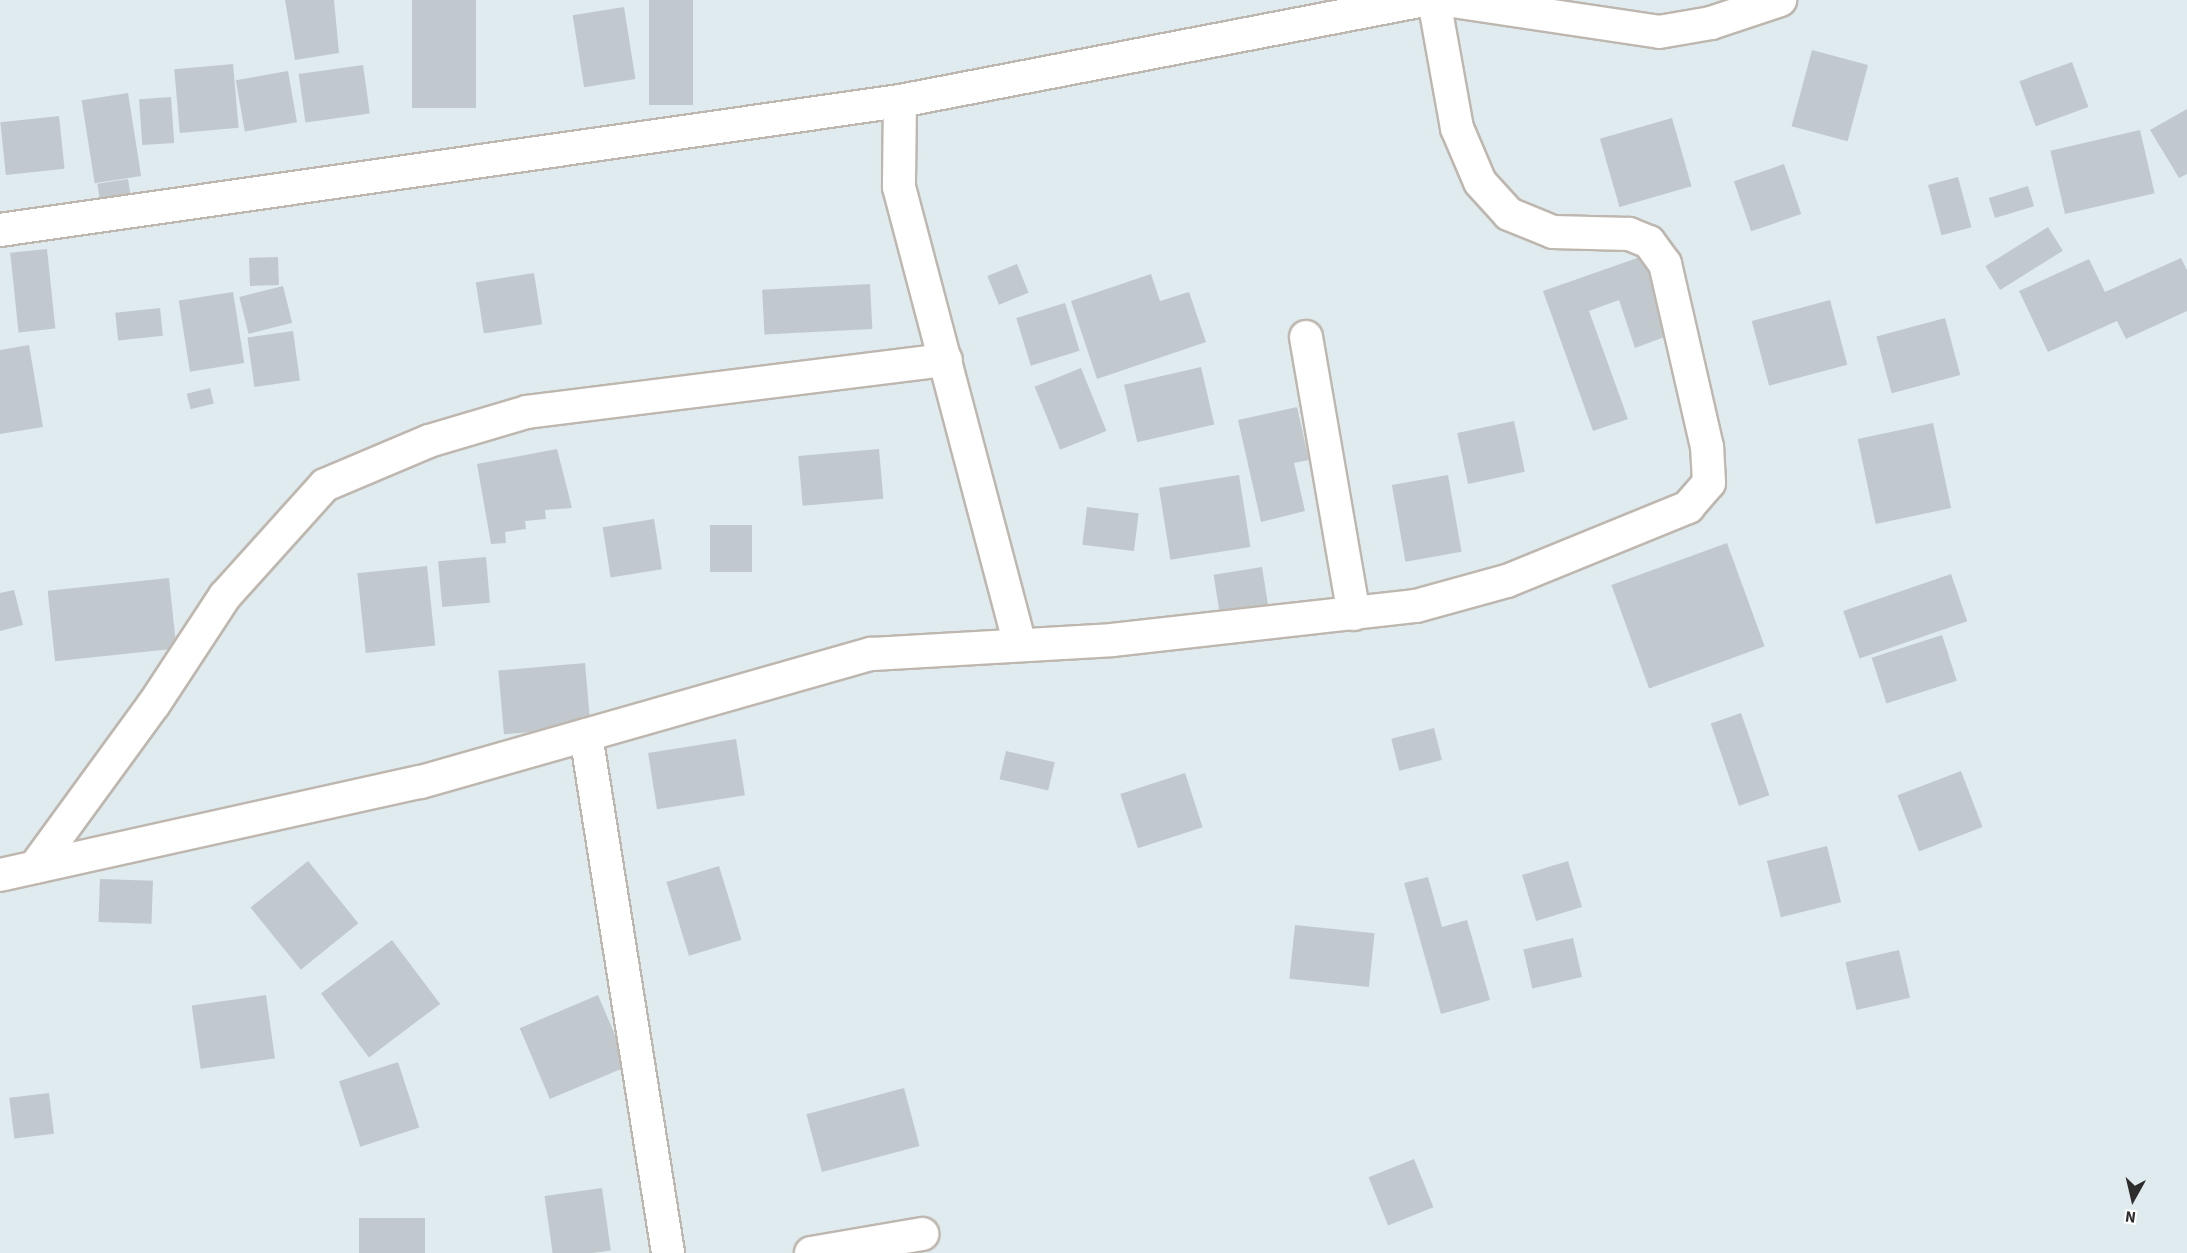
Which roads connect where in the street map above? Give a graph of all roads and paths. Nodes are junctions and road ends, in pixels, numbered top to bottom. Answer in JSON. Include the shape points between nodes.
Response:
{"nodes":[{"id":1,"x":1424,"y":0,"type":"edge"},
{"id":2,"x":1434,"y":0,"type":"edge"},
{"id":3,"x":1446,"y":0,"type":"edge"},
{"id":4,"x":1780,"y":0,"type":"edge"},
{"id":5,"x":900,"y":101,"type":"junction"},
{"id":6,"x":0,"y":230,"type":"edge"},
{"id":7,"x":1306,"y":337,"type":"dead end"},
{"id":8,"x":946,"y":360,"type":"junction"},
{"id":9,"x":1354,"y":614,"type":"junction"},
{"id":10,"x":1019,"y":642,"type":"junction"},
{"id":11,"x":586,"y":735,"type":"junction"},
{"id":12,"x":35,"y":867,"type":"junction"},
{"id":13,"x":0,"y":875,"type":"edge"},
{"id":14,"x":922,"y":1234,"type":"dead end"},
{"id":15,"x":668,"y":1253,"type":"edge"},
{"id":16,"x":811,"y":1253,"type":"edge"}],
"edges":[{"from":1,"to":5,"type":"street"},
{"from":2,"to":9,"type":"street","via":[[1457,128],[1480,182],[1509,214],[1553,231],[1629,234],[1649,242],[1665,264],[1707,447],[1709,483],[1688,507],[1507,581],[1416,606]]},
{"from":3,"to":4,"type":"street","via":[[1659,32],[1712,23]]},
{"from":5,"to":6,"type":"street"},
{"from":5,"to":8,"type":"street","via":[[899,187]]},
{"from":7,"to":9,"type":"street"},
{"from":8,"to":10,"type":"street"},
{"from":8,"to":12,"type":"street","via":[[527,412],[429,441],[325,485],[225,596],[154,704]]},
{"from":9,"to":10,"type":"street","via":[[1112,640]]},
{"from":10,"to":11,"type":"street","via":[[871,654]]},
{"from":11,"to":12,"type":"street","via":[[421,782]]},
{"from":11,"to":15,"type":"street"},
{"from":12,"to":13,"type":"street"},
{"from":14,"to":16,"type":"street"}]}
